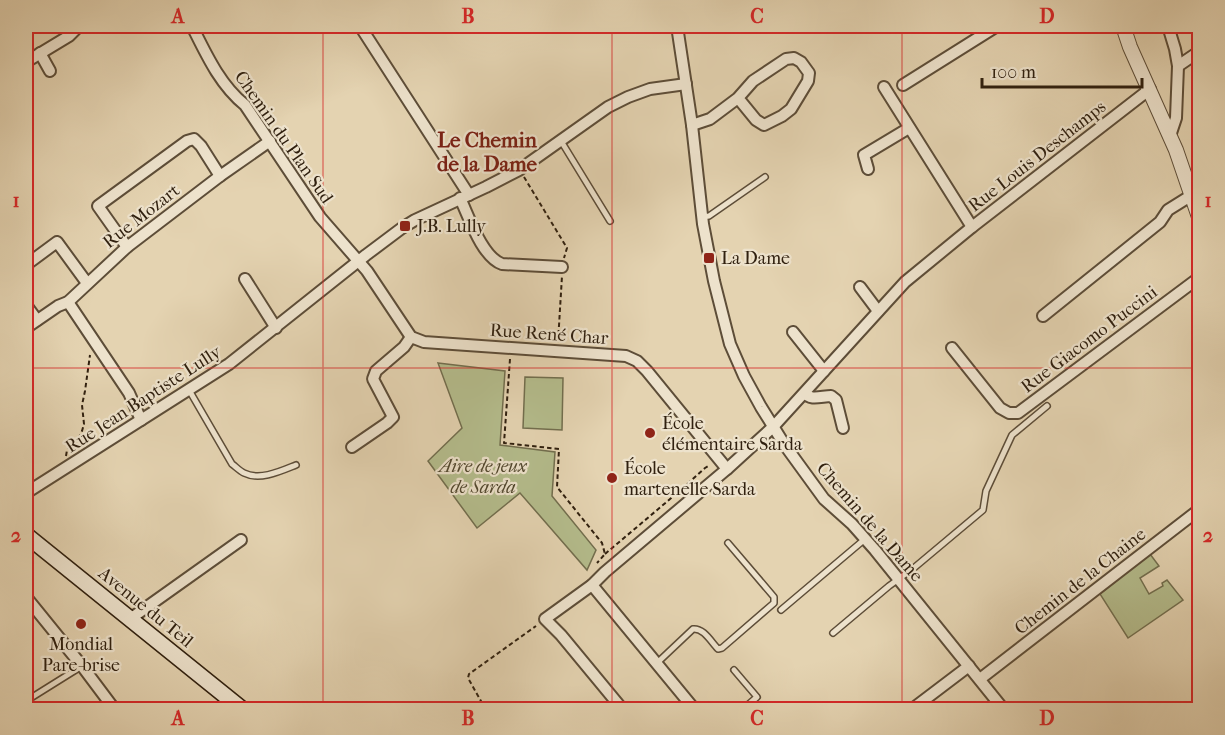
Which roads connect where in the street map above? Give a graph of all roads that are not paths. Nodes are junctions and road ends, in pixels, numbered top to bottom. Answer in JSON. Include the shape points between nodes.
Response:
{"nodes":[{"id":1,"x":79,"y":26,"type":"edge"},
{"id":2,"x":192,"y":26,"type":"edge"},
{"id":3,"x":360,"y":26,"type":"edge"},
{"id":4,"x":677,"y":26,"type":"edge"},
{"id":5,"x":997,"y":26,"type":"edge"},
{"id":6,"x":1123,"y":26,"type":"edge"},
{"id":7,"x":1168,"y":26,"type":"edge"},
{"id":8,"x":1200,"y":51,"type":"edge"},
{"id":9,"x":40,"y":53,"type":"junction"},
{"id":10,"x":26,"y":62,"type":"edge"},
{"id":11,"x":1178,"y":66,"type":"junction"},
{"id":12,"x":50,"y":71,"type":"dead end"},
{"id":13,"x":686,"y":84,"type":"junction"},
{"id":14,"x":903,"y":85,"type":"dead end"},
{"id":15,"x":884,"y":87,"type":"dead end"},
{"id":16,"x":1150,"y":90,"type":"junction"},
{"id":17,"x":738,"y":98,"type":"junction"},
{"id":18,"x":692,"y":125,"type":"junction"},
{"id":19,"x":909,"y":128,"type":"junction"},
{"id":20,"x":1170,"y":136,"type":"junction"},
{"id":21,"x":560,"y":140,"type":"junction"},
{"id":22,"x":270,"y":141,"type":"junction"},
{"id":23,"x":868,"y":169,"type":"dead end"},
{"id":24,"x":220,"y":176,"type":"junction"},
{"id":25,"x":765,"y":177,"type":"dead end"},
{"id":26,"x":1192,"y":195,"type":"junction"},
{"id":27,"x":465,"y":197,"type":"junction"},
{"id":28,"x":702,"y":217,"type":"junction"},
{"id":29,"x":1200,"y":220,"type":"edge"},
{"id":30,"x":610,"y":221,"type":"dead end"},
{"id":31,"x":972,"y":227,"type":"junction"},
{"id":32,"x":127,"y":247,"type":"junction"},
{"id":33,"x":358,"y":261,"type":"junction"},
{"id":34,"x":26,"y":265,"type":"edge"},
{"id":35,"x":562,"y":267,"type":"dead end"},
{"id":36,"x":1200,"y":277,"type":"edge"},
{"id":37,"x":245,"y":279,"type":"dead end"},
{"id":38,"x":87,"y":283,"type":"junction"},
{"id":39,"x":860,"y":287,"type":"dead end"},
{"id":40,"x":68,"y":302,"type":"junction"},
{"id":41,"x":26,"y":305,"type":"edge"},
{"id":42,"x":878,"y":311,"type":"junction"},
{"id":43,"x":1043,"y":316,"type":"dead end"},
{"id":44,"x":37,"y":320,"type":"junction"},
{"id":45,"x":26,"y":328,"type":"edge"},
{"id":46,"x":276,"y":328,"type":"junction"},
{"id":47,"x":793,"y":332,"type":"dead end"},
{"id":48,"x":411,"y":337,"type":"junction"},
{"id":49,"x":952,"y":348,"type":"dead end"},
{"id":50,"x":824,"y":371,"type":"junction"},
{"id":51,"x":189,"y":390,"type":"junction"},
{"id":52,"x":805,"y":393,"type":"junction"},
{"id":53,"x":1047,"y":406,"type":"dead end"},
{"id":54,"x":141,"y":420,"type":"junction"},
{"id":55,"x":773,"y":427,"type":"junction"},
{"id":56,"x":843,"y":428,"type":"dead end"},
{"id":57,"x":352,"y":447,"type":"dead end"},
{"id":58,"x":724,"y":464,"type":"junction"},
{"id":59,"x":296,"y":465,"type":"dead end"},
{"id":60,"x":26,"y":493,"type":"edge"},
{"id":61,"x":1200,"y":509,"type":"edge"},
{"id":62,"x":26,"y":535,"type":"edge"},
{"id":63,"x":865,"y":539,"type":"junction"},
{"id":64,"x":241,"y":540,"type":"dead end"},
{"id":65,"x":728,"y":543,"type":"dead end"},
{"id":66,"x":900,"y":579,"type":"junction"},
{"id":67,"x":592,"y":585,"type":"junction"},
{"id":68,"x":26,"y":597,"type":"edge"},
{"id":69,"x":781,"y":610,"type":"dead end"},
{"id":70,"x":30,"y":611,"type":"edge"},
{"id":71,"x":130,"y":619,"type":"junction"},
{"id":72,"x":833,"y":633,"type":"dead end"},
{"id":73,"x":657,"y":663,"type":"junction"},
{"id":74,"x":82,"y":666,"type":"junction"},
{"id":75,"x":969,"y":666,"type":"junction"},
{"id":76,"x":734,"y":670,"type":"dead end"},
{"id":77,"x":980,"y":679,"type":"junction"},
{"id":78,"x":26,"y":701,"type":"edge"},
{"id":79,"x":115,"y":710,"type":"edge"},
{"id":80,"x":243,"y":710,"type":"edge"},
{"id":81,"x":623,"y":710,"type":"edge"},
{"id":82,"x":695,"y":710,"type":"edge"},
{"id":83,"x":742,"y":710,"type":"edge"},
{"id":84,"x":911,"y":710,"type":"edge"},
{"id":85,"x":1004,"y":710,"type":"edge"}],
"edges":[{"from":1,"to":9,"type":"street"},
{"from":2,"to":22,"type":"street","name":"Chemin du Plan Sud","via":[[209,61]]},
{"from":3,"to":27,"type":"street"},
{"from":4,"to":13,"type":"street","name":"Chemin de la Dame"},
{"from":5,"to":14,"type":"street"},
{"from":6,"to":16,"type":"street"},
{"from":7,"to":11,"type":"street"},
{"from":8,"to":11,"type":"street"},
{"from":9,"to":10,"type":"street"},
{"from":9,"to":12,"type":"street"},
{"from":11,"to":20,"type":"street","via":[[1176,118]]},
{"from":13,"to":18,"type":"street","name":"Chemin de la Dame"},
{"from":13,"to":21,"type":"street","name":"Rue Jean Baptiste Lully","via":[[650,88],[628,97]]},
{"from":15,"to":19,"type":"street"},
{"from":16,"to":20,"type":"street"},
{"from":16,"to":31,"type":"street","name":"Rue Louis Deschamps"},
{"from":17,"to":17,"type":"street","via":[[764,125],[790,109],[809,73],[801,62],[786,59],[753,81]]},
{"from":17,"to":18,"type":"street","via":[[710,119]]},
{"from":18,"to":28,"type":"street","name":"Chemin de la Dame"},
{"from":19,"to":23,"type":"street","via":[[864,155]]},
{"from":19,"to":31,"type":"street"},
{"from":20,"to":26,"type":"street"},
{"from":21,"to":27,"type":"street","name":"Rue Jean Baptiste Lully","via":[[519,170]]},
{"from":21,"to":30,"type":"lane"},
{"from":22,"to":24,"type":"street","name":"Rue Mozart"},
{"from":22,"to":33,"type":"street","name":"Chemin du Plan Sud","via":[[320,217]]},
{"from":24,"to":32,"type":"street","name":"Rue Mozart"},
{"from":24,"to":32,"type":"street","via":[[194,139],[98,206]]},
{"from":25,"to":28,"type":"lane"},
{"from":26,"to":29,"type":"street"},
{"from":26,"to":43,"type":"street","via":[[1168,210],[1160,222]]},
{"from":27,"to":33,"type":"street","name":"Rue Jean Baptiste Lully","via":[[402,228]]},
{"from":27,"to":35,"type":"street","via":[[481,242],[495,261]]},
{"from":28,"to":55,"type":"street","name":"Chemin de la Dame","via":[[730,344]]},
{"from":31,"to":42,"type":"street","name":"Rue Louis Deschamps","via":[[905,282]]},
{"from":32,"to":38,"type":"street","name":"Rue Mozart"},
{"from":33,"to":46,"type":"street","name":"Rue Jean Baptiste Lully"},
{"from":33,"to":48,"type":"street"},
{"from":34,"to":38,"type":"street","via":[[57,242]]},
{"from":36,"to":49,"type":"street","name":"Rue Giacomo Puccini","via":[[1018,413],[1000,408]]},
{"from":37,"to":46,"type":"street"},
{"from":38,"to":40,"type":"street","name":"Rue Mozart"},
{"from":39,"to":42,"type":"street"},
{"from":40,"to":44,"type":"street","name":"Rue Mozart"},
{"from":40,"to":54,"type":"street","via":[[129,393]]},
{"from":41,"to":44,"type":"street"},
{"from":42,"to":50,"type":"street","name":"Rue Louis Deschamps"},
{"from":44,"to":45,"type":"street","name":"Rue Mozart"},
{"from":46,"to":51,"type":"street","name":"Rue Jean Baptiste Lully"},
{"from":47,"to":50,"type":"street"},
{"from":48,"to":57,"type":"street","via":[[376,371],[373,379],[393,417]]},
{"from":48,"to":58,"type":"street","name":"Rue René Char","via":[[424,342],[626,356],[637,361]]},
{"from":50,"to":52,"type":"street","name":"Rue Louis Deschamps"},
{"from":51,"to":54,"type":"street","name":"Rue Jean Baptiste Lully"},
{"from":51,"to":59,"type":"lane","via":[[232,464],[243,473],[275,474]]},
{"from":52,"to":55,"type":"street","name":"Rue Louis Deschamps"},
{"from":52,"to":56,"type":"street","via":[[812,398],[831,396],[836,400]]},
{"from":53,"to":66,"type":"lane","via":[[1012,435],[986,492],[983,510]]},
{"from":54,"to":60,"type":"street","name":"Rue Jean Baptiste Lully"},
{"from":55,"to":58,"type":"street","name":"Rue Louis Deschamps"},
{"from":55,"to":63,"type":"street","name":"Chemin de la Dame","via":[[824,499]]},
{"from":58,"to":67,"type":"street","name":"Rue Louis Deschamps","via":[[685,505]]},
{"from":61,"to":77,"type":"street","name":"Chemin de la Chaine"},
{"from":62,"to":71,"type":"main road","name":"Avenue du Teil"},
{"from":63,"to":66,"type":"street","name":"Chemin de la Dame"},
{"from":63,"to":69,"type":"lane"},
{"from":64,"to":71,"type":"street"},
{"from":65,"to":73,"type":"lane","via":[[774,597],[774,603],[722,648],[718,649],[697,628]]},
{"from":66,"to":72,"type":"lane"},
{"from":66,"to":75,"type":"street","name":"Chemin de la Dame"},
{"from":67,"to":73,"type":"street"},
{"from":67,"to":81,"type":"street","name":"Rue Louis Deschamps","via":[[545,619]]},
{"from":68,"to":70,"type":"street"},
{"from":70,"to":74,"type":"street"},
{"from":71,"to":80,"type":"main road","name":"Avenue du Teil"},
{"from":73,"to":82,"type":"street"},
{"from":74,"to":78,"type":"lane"},
{"from":74,"to":79,"type":"street"},
{"from":75,"to":77,"type":"street","name":"Chemin de la Dame"},
{"from":75,"to":84,"type":"street"},
{"from":76,"to":83,"type":"lane","via":[[757,697]]},
{"from":77,"to":85,"type":"street","name":"Chemin de la Dame"}]}
